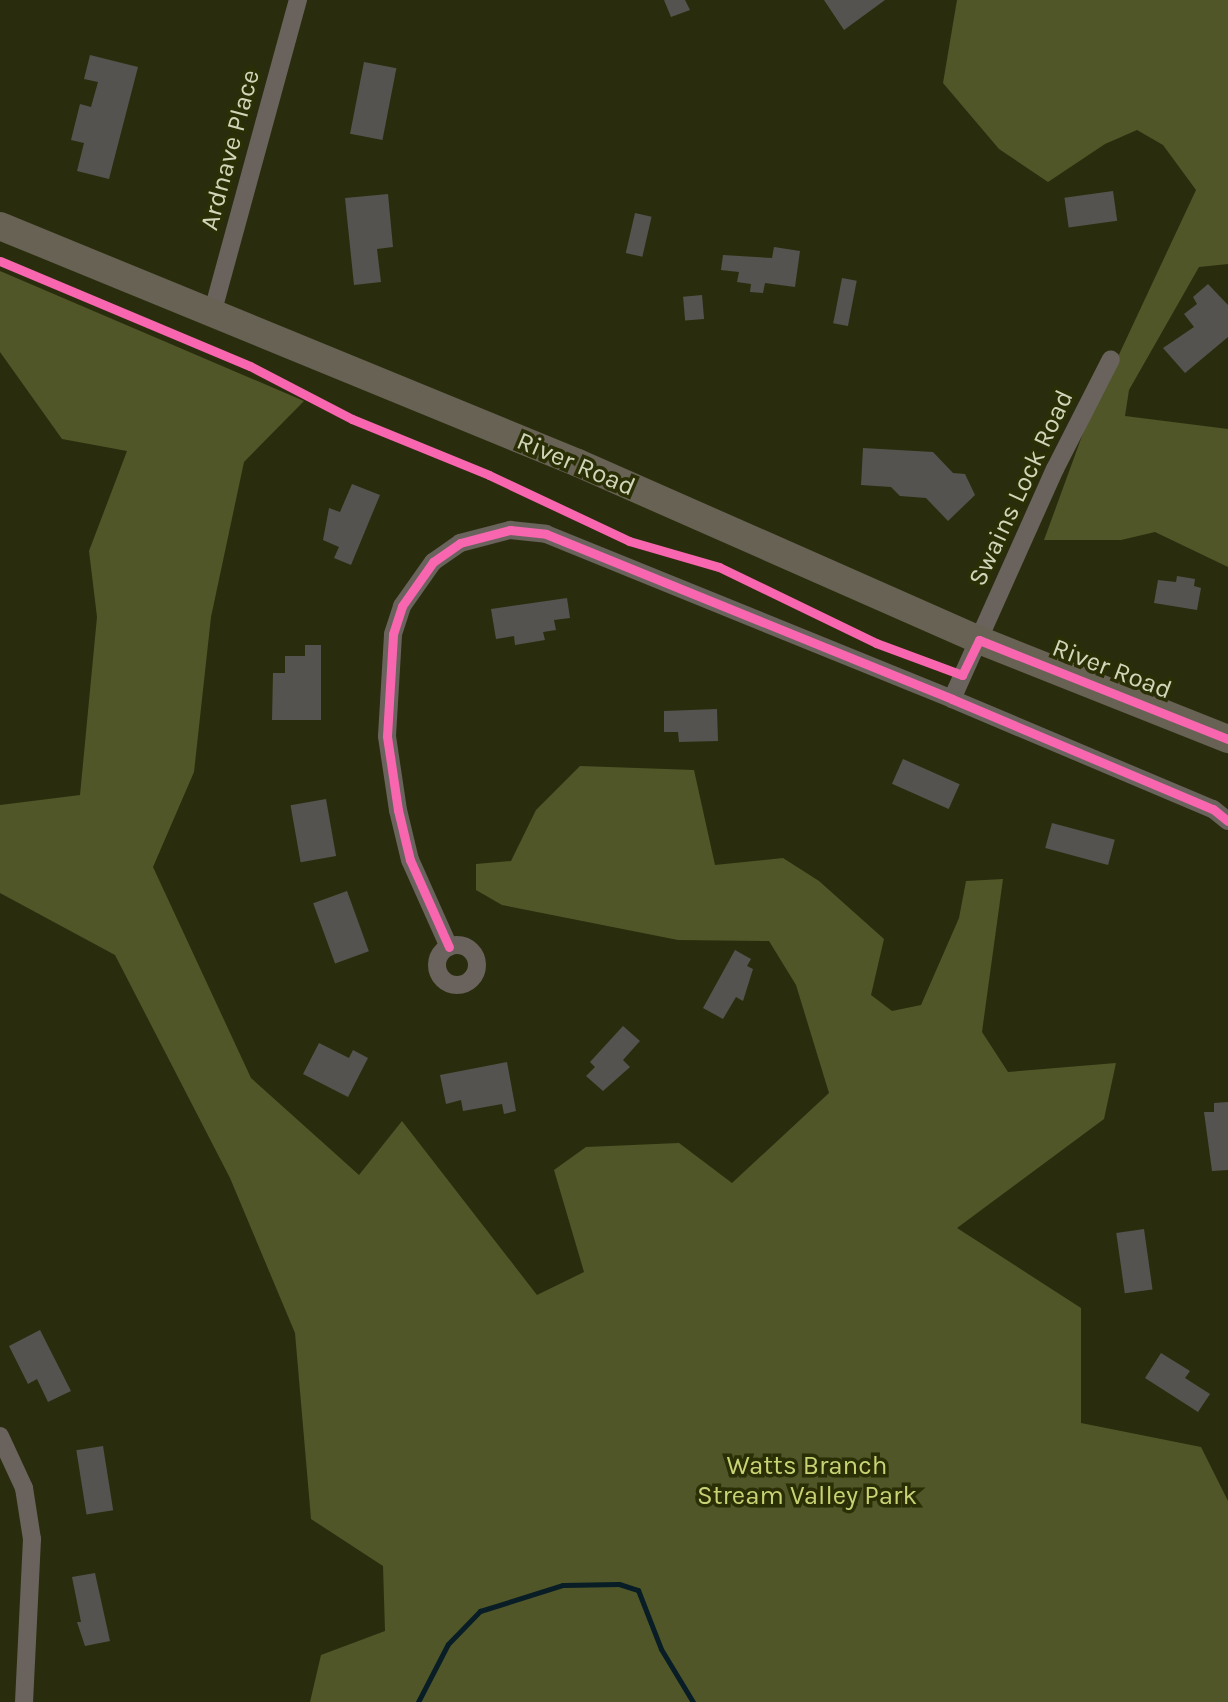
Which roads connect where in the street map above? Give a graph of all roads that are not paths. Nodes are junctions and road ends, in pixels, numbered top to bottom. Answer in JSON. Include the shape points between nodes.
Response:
{"nodes":[{"id":1,"x":298,"y":0,"type":"edge"},
{"id":2,"x":0,"y":226,"type":"edge"},
{"id":3,"x":212,"y":314,"type":"junction"},
{"id":4,"x":1111,"y":359,"type":"dead end"},
{"id":5,"x":979,"y":640,"type":"junction"},
{"id":6,"x":952,"y":699,"type":"junction"},
{"id":7,"x":1228,"y":739,"type":"edge"},
{"id":8,"x":1228,"y":821,"type":"edge"},
{"id":9,"x":449,"y":947,"type":"dead end"},
{"id":10,"x":0,"y":1436,"type":"edge"},
{"id":11,"x":24,"y":1702,"type":"edge"}],
"edges":[{"from":1,"to":3,"type":"street","name":"Ardnave Place"},
{"from":2,"to":3,"type":"main road","name":"River Road"},
{"from":3,"to":5,"type":"main road","name":"River Road","via":[[578,463]]},
{"from":4,"to":5,"type":"street","name":"Swains Lock Road","via":[[1055,469]]},
{"from":5,"to":6,"type":"street","name":"Swains Lock Road"},
{"from":5,"to":7,"type":"main road","name":"River Road"},
{"from":6,"to":8,"type":"street","via":[[1213,809]]},
{"from":6,"to":9,"type":"street","via":[[546,534],[510,530],[460,543],[433,562],[402,606],[388,681],[387,736],[398,810],[410,860]]},
{"from":10,"to":11,"type":"street","via":[[24,1488],[32,1539]]}]}
